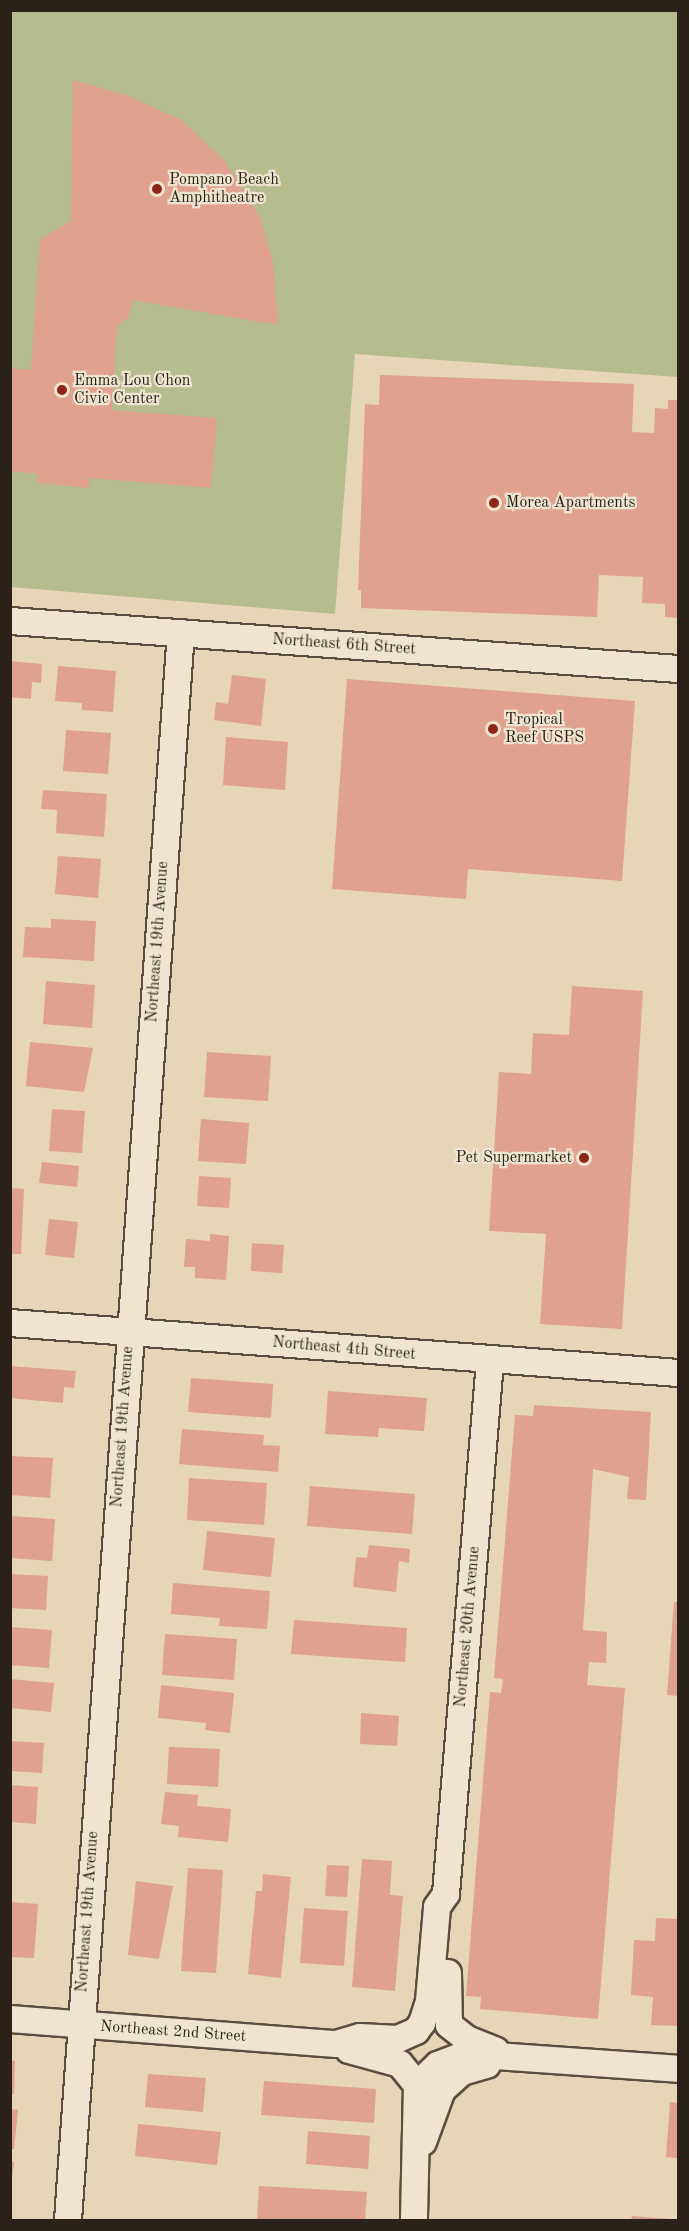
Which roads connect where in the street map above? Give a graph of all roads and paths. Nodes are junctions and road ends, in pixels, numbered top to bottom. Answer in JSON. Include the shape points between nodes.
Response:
{"nodes":[{"id":1,"x":10,"y":621,"type":"edge"},
{"id":2,"x":181,"y":633,"type":"junction"},
{"id":3,"x":678,"y":669,"type":"edge"},
{"id":4,"x":10,"y":1323,"type":"edge"},
{"id":5,"x":129,"y":1332,"type":"junction"},
{"id":6,"x":490,"y":1361,"type":"junction"},
{"id":7,"x":678,"y":1373,"type":"edge"},
{"id":8,"x":446,"y":1894,"type":"junction"},
{"id":9,"x":10,"y":2019,"type":"edge"},
{"id":10,"x":80,"y":2025,"type":"junction"},
{"id":11,"x":409,"y":2036,"type":"joint"},
{"id":12,"x":336,"y":2044,"type":"junction"},
{"id":13,"x":504,"y":2055,"type":"junction"},
{"id":14,"x":678,"y":2069,"type":"edge"},
{"id":15,"x":417,"y":2085,"type":"junction"},
{"id":16,"x":418,"y":2160,"type":"junction"},
{"id":17,"x":68,"y":2220,"type":"edge"},
{"id":18,"x":414,"y":2220,"type":"edge"}],
"edges":[{"from":1,"to":2,"type":"street","name":"Northeast 6th Street"},
{"from":2,"to":3,"type":"street","name":"Northeast 6th Street"},
{"from":2,"to":5,"type":"street","name":"Northeast 19th Avenue"},
{"from":4,"to":5,"type":"street","name":"Northeast 4th Street"},
{"from":5,"to":6,"type":"street","name":"Northeast 4th Street"},
{"from":5,"to":10,"type":"street","name":"Northeast 19th Avenue"},
{"from":6,"to":7,"type":"street","name":"Northeast 4th Street"},
{"from":6,"to":8,"type":"street","name":"Northeast 20th Avenue"},
{"from":8,"to":11,"type":"street","name":"Northeast 20th Avenue","via":[[437,1907],[426,2014]]},
{"from":8,"to":13,"type":"street","name":"Northeast 20th Avenue","via":[[452,1907],[446,2002],[449,2025],[467,2039]]},
{"from":9,"to":10,"type":"street","name":"Northeast 2nd Street"},
{"from":10,"to":12,"type":"street","name":"Northeast 2nd Street"},
{"from":10,"to":17,"type":"street","name":"Northeast 19th Avenue"},
{"from":11,"to":12,"type":"street","name":"Northeast 2nd Street","via":[[398,2040],[360,2037]]},
{"from":12,"to":15,"type":"street","name":"Northeast 2nd Street","via":[[400,2064]]},
{"from":13,"to":14,"type":"street"},
{"from":13,"to":15,"type":"street","via":[[466,2054],[448,2059]]},
{"from":13,"to":16,"type":"street","via":[[481,2069],[462,2072],[442,2090]]},
{"from":15,"to":16,"type":"street"},
{"from":16,"to":18,"type":"street"}]}
